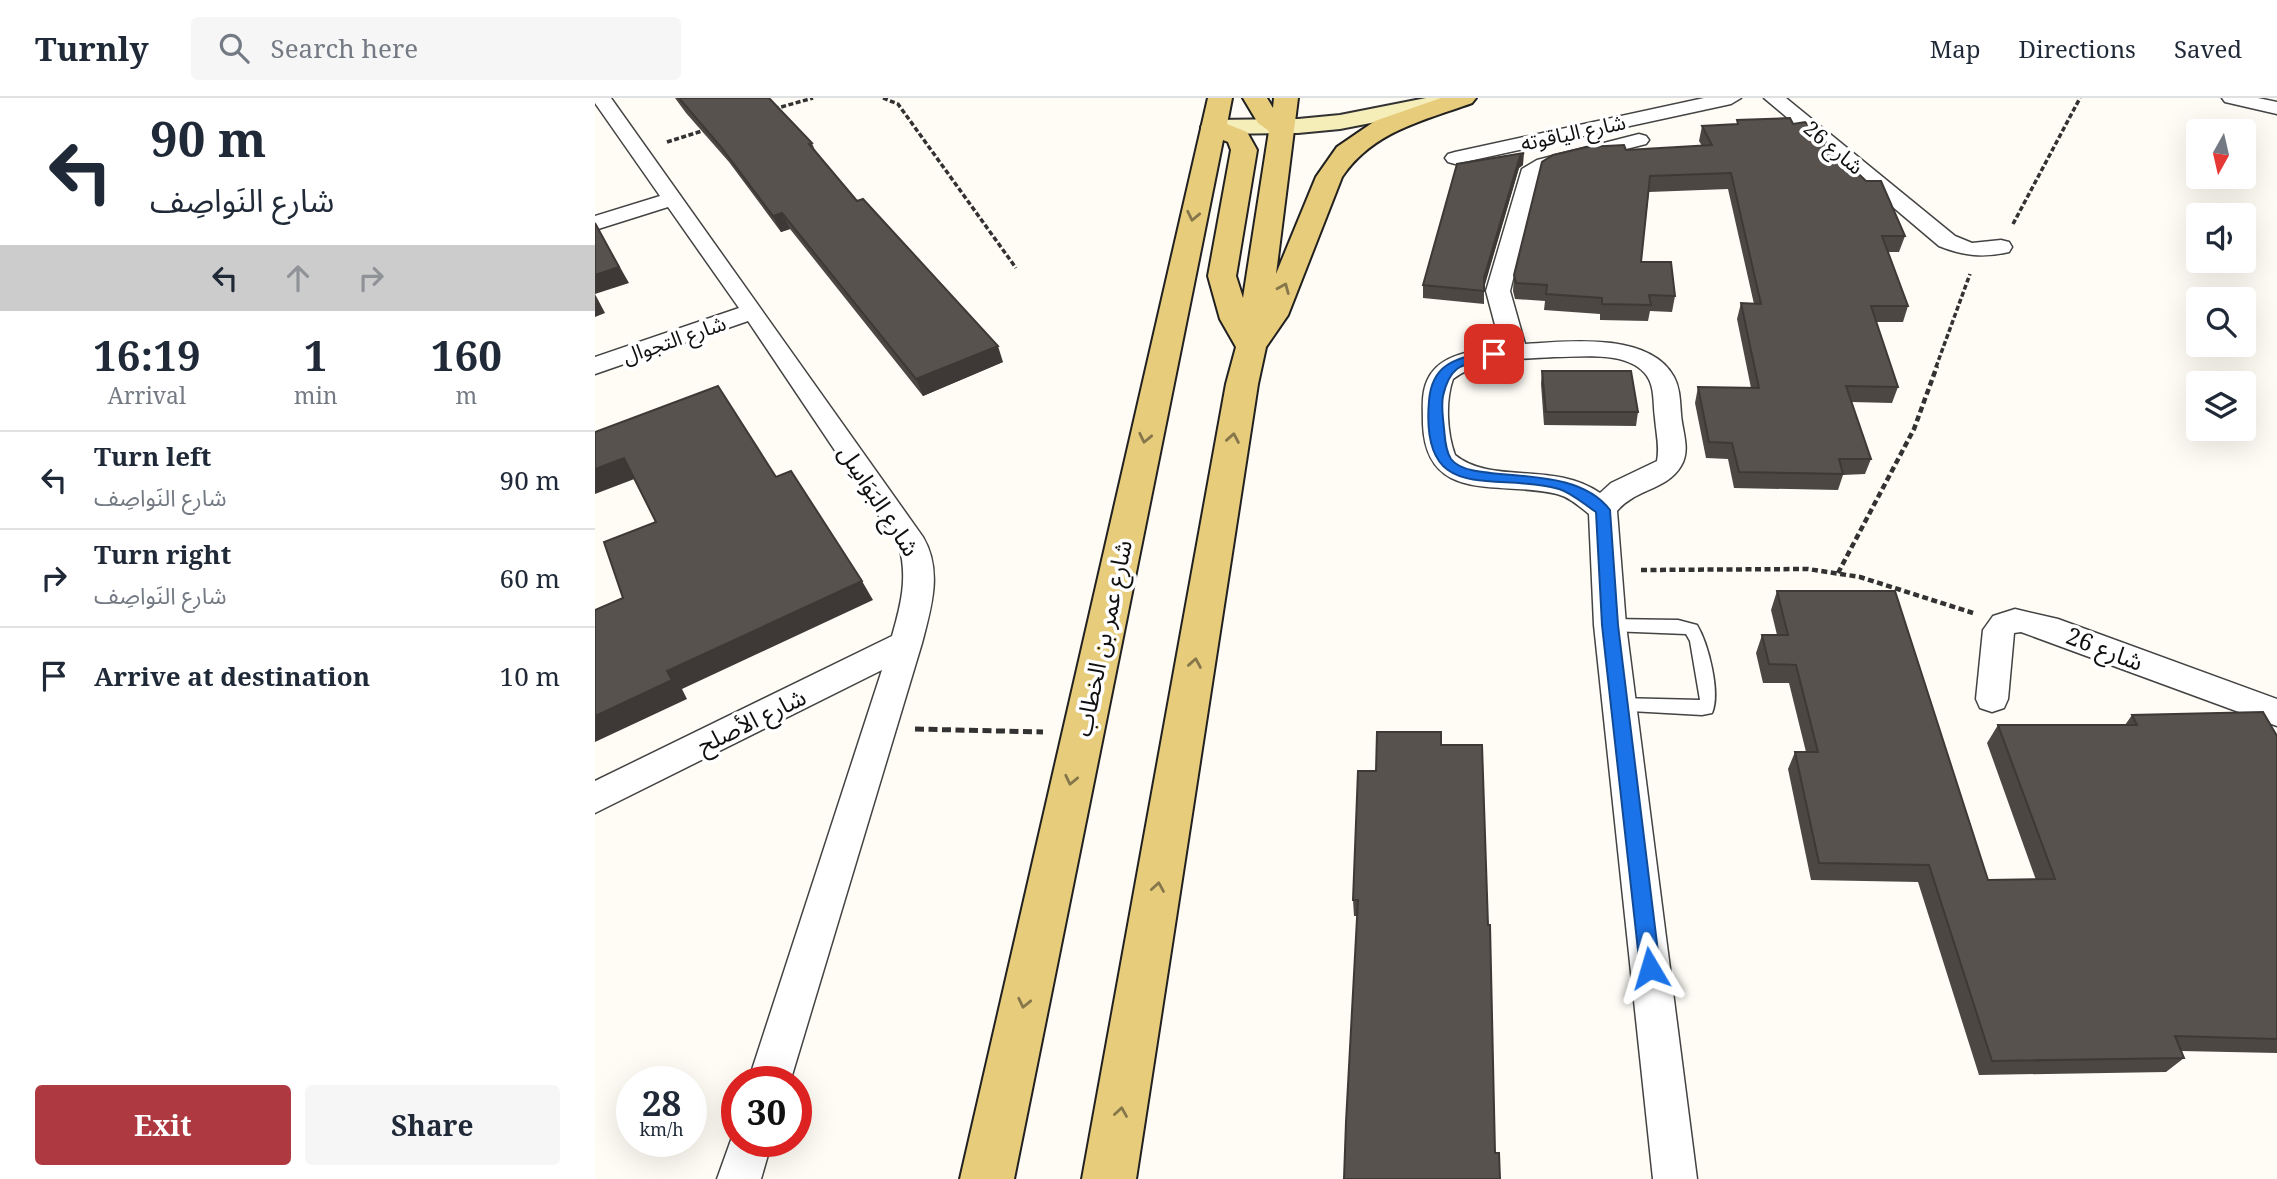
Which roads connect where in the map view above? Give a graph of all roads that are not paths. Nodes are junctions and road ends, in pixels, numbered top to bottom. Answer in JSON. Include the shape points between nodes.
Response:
{"nodes":[{"id":1,"x":1463,"y":98,"type":"edge"},
{"id":2,"x":1731,"y":98,"type":"edge"},
{"id":3,"x":1775,"y":98,"type":"edge"},
{"id":4,"x":2232,"y":98,"type":"edge"},
{"id":5,"x":1279,"y":107,"type":"edge"},
{"id":6,"x":2277,"y":108,"type":"edge"},
{"id":7,"x":604,"y":112,"type":"edge"},
{"id":8,"x":1216,"y":115,"type":"edge"},
{"id":9,"x":1639,"y":140,"type":"dead end"},
{"id":10,"x":1455,"y":158,"type":"dead end"},
{"id":11,"x":671,"y":199,"type":"junction"},
{"id":12,"x":595,"y":223,"type":"edge"},
{"id":13,"x":2001,"y":247,"type":"road end"},
{"id":14,"x":753,"y":311,"type":"junction"},
{"id":15,"x":1251,"y":347,"type":"junction"},
{"id":16,"x":1515,"y":353,"type":"junction"},
{"id":17,"x":595,"y":366,"type":"edge"},
{"id":18,"x":1603,"y":510,"type":"junction"},
{"id":19,"x":1610,"y":625,"type":"junction"},
{"id":20,"x":906,"y":643,"type":"junction"},
{"id":21,"x":1992,"y":699,"type":"dead end"},
{"id":22,"x":1618,"y":705,"type":"junction"},
{"id":23,"x":2277,"y":713,"type":"edge"},
{"id":24,"x":595,"y":798,"type":"edge"},
{"id":25,"x":774,"y":1066,"type":"edge"},
{"id":26,"x":746,"y":1157,"type":"edge"},
{"id":27,"x":739,"y":1179,"type":"edge"},
{"id":28,"x":987,"y":1179,"type":"edge"},
{"id":29,"x":1109,"y":1179,"type":"edge"},
{"id":30,"x":1675,"y":1179,"type":"edge"}],
"edges":[{"from":1,"to":5,"type":"main road","via":[[1340,122]]},
{"from":15,"to":1,"type":"main road","one_way":true,"via":[[1273,315],[1329,177],[1346,152],[1384,126]]},
{"from":2,"to":10,"type":"street","name":"شارع الياقوته"},
{"from":3,"to":13,"type":"street","name":"شارع 26","via":[[1947,241],[1978,250]]},
{"from":4,"to":6,"type":"street"},
{"from":5,"to":8,"type":"main road"},
{"from":5,"to":15,"type":"main road"},
{"from":7,"to":11,"type":"street","name":"شارع البَوَاسِل"},
{"from":8,"to":15,"type":"main road","via":[[1244,149],[1222,276],[1235,319]]},
{"from":8,"to":28,"type":"main road","name":"شارع عمر بن الخطاب","one_way":true},
{"from":9,"to":16,"type":"street","via":[[1543,164],[1529,173],[1498,291]]},
{"from":11,"to":12,"type":"street"},
{"from":11,"to":14,"type":"street","name":"شارع البَوَاسِل"},
{"from":14,"to":17,"type":"street","name":"شارع التجوال"},
{"from":14,"to":20,"type":"street","name":"شارع البَوَاسِل","via":[[913,544],[921,564],[920,590]]},
{"from":29,"to":15,"type":"main road","one_way":true},
{"from":16,"to":18,"type":"street","via":[[1618,352],[1640,358],[1664,381],[1672,458],[1667,468],[1620,491]]},
{"from":16,"to":18,"type":"street","via":[[1474,358],[1443,373],[1435,400],[1438,445],[1445,461],[1469,474],[1569,487]]},
{"from":18,"to":19,"type":"street"},
{"from":19,"to":22,"type":"street"},
{"from":19,"to":22,"type":"lane","via":[[1691,629],[1698,640],[1708,700],[1706,708]]},
{"from":20,"to":24,"type":"street","name":"شارع الأصلح"},
{"from":20,"to":25,"type":"street","name":"شارع البَوَاسِل"},
{"from":21,"to":23,"type":"street","name":"شارع 26","via":[[1996,640],[2004,623],[2013,620],[2047,627]]},
{"from":22,"to":30,"type":"street"},
{"from":26,"to":27,"type":"street"}]}
